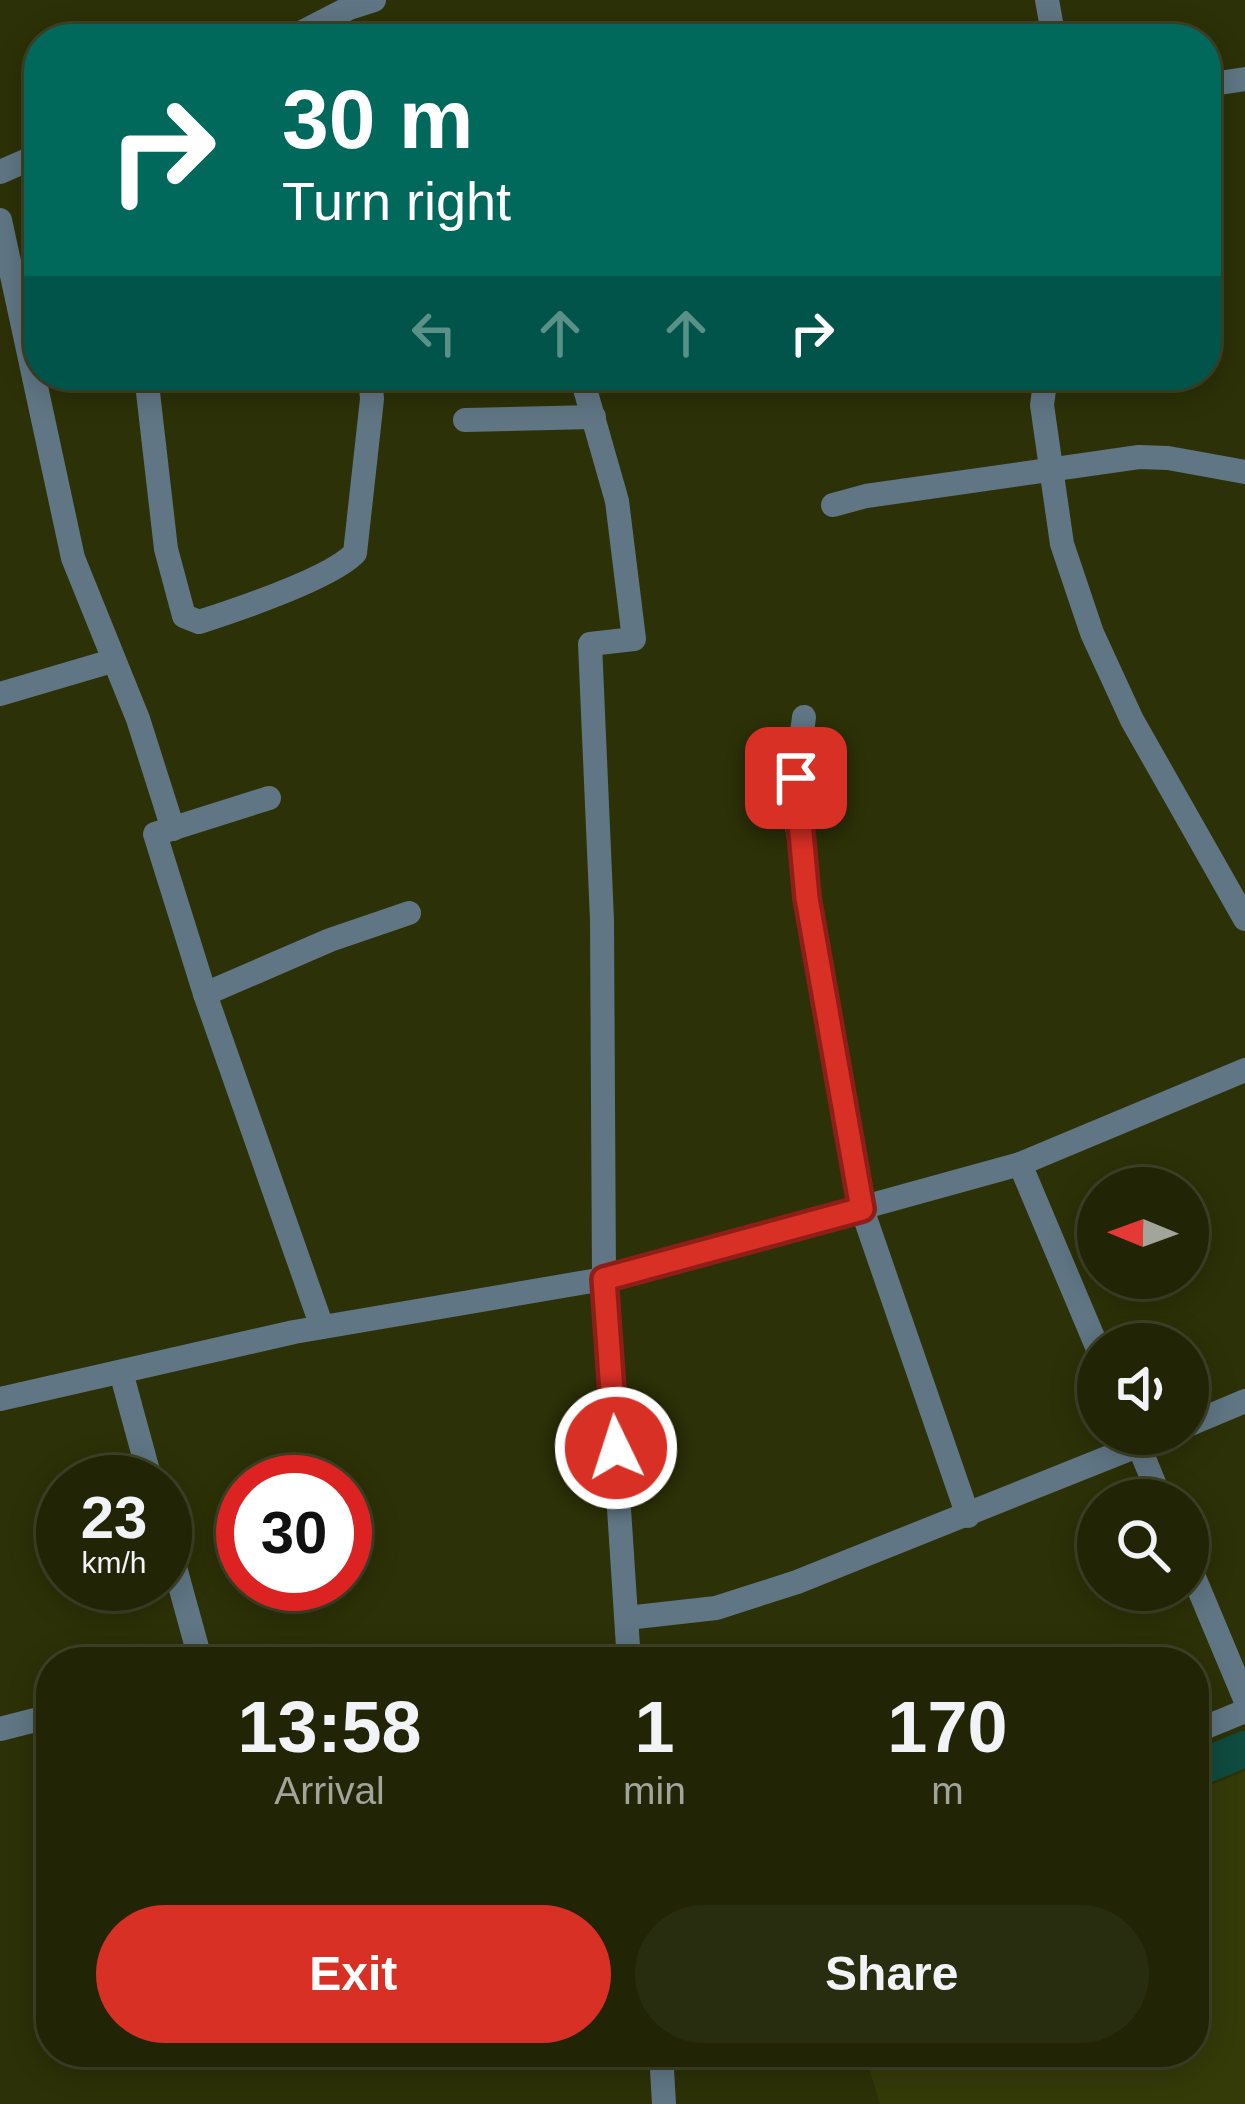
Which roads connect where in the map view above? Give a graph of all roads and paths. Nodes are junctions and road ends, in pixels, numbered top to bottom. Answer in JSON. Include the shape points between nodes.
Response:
{"nodes":[{"id":1,"x":374,"y":0,"type":"edge"},
{"id":2,"x":333,"y":24,"type":"edge"},
{"id":3,"x":0,"y":220,"type":"edge"},
{"id":4,"x":24,"y":331,"type":"edge"},
{"id":5,"x":37,"y":390,"type":"edge"},
{"id":6,"x":148,"y":390,"type":"edge"},
{"id":7,"x":371,"y":390,"type":"edge"},
{"id":8,"x":586,"y":390,"type":"edge"},
{"id":9,"x":1044,"y":390,"type":"edge"},
{"id":10,"x":594,"y":417,"type":"junction"},
{"id":11,"x":465,"y":420,"type":"dead end"},
{"id":12,"x":1052,"y":471,"type":"junction"},
{"id":13,"x":1245,"y":472,"type":"edge"},
{"id":14,"x":833,"y":506,"type":"dead end"},
{"id":15,"x":112,"y":661,"type":"junction"},
{"id":16,"x":0,"y":694,"type":"edge"},
{"id":17,"x":804,"y":717,"type":"dead end"},
{"id":18,"x":268,"y":798,"type":"dead end"},
{"id":19,"x":173,"y":829,"type":"junction"},
{"id":20,"x":409,"y":913,"type":"dead end"},
{"id":21,"x":1245,"y":919,"type":"edge"},
{"id":22,"x":206,"y":994,"type":"junction"},
{"id":23,"x":1245,"y":1070,"type":"edge"},
{"id":24,"x":1020,"y":1164,"type":"junction"},
{"id":25,"x":862,"y":1209,"type":"junction"},
{"id":26,"x":604,"y":1279,"type":"junction"},
{"id":27,"x":1087,"y":1323,"type":"edge"},
{"id":28,"x":322,"y":1327,"type":"junction"},
{"id":29,"x":121,"y":1372,"type":"junction"},
{"id":30,"x":0,"y":1399,"type":"edge"},
{"id":31,"x":1245,"y":1401,"type":"edge"},
{"id":32,"x":1209,"y":1416,"type":"edge"},
{"id":33,"x":144,"y":1455,"type":"edge"},
{"id":34,"x":1103,"y":1455,"type":"edge"},
{"id":35,"x":968,"y":1516,"type":"junction"},
{"id":36,"x":187,"y":1611,"type":"edge"},
{"id":37,"x":1208,"y":1611,"type":"edge"},
{"id":38,"x":627,"y":1618,"type":"junction"},
{"id":39,"x":197,"y":1647,"type":"edge"},
{"id":40,"x":628,"y":1647,"type":"edge"},
{"id":41,"x":1245,"y":1699,"type":"edge"},
{"id":42,"x":1245,"y":1711,"type":"edge"},
{"id":43,"x":36,"y":1720,"type":"edge"},
{"id":44,"x":1209,"y":1726,"type":"edge"},
{"id":45,"x":0,"y":1729,"type":"edge"},
{"id":46,"x":662,"y":2067,"type":"edge"},
{"id":47,"x":664,"y":2104,"type":"edge"}],
"edges":[{"from":1,"to":2,"type":"street"},
{"from":3,"to":4,"type":"street"},
{"from":5,"to":15,"type":"street","via":[[73,558]]},
{"from":6,"to":7,"type":"street","via":[[166,549],[184,616],[199,622],[355,553]]},
{"from":8,"to":10,"type":"street"},
{"from":9,"to":12,"type":"street"},
{"from":10,"to":11,"type":"street"},
{"from":10,"to":26,"type":"street","via":[[617,501],[634,639],[590,644]]},
{"from":12,"to":13,"type":"street","via":[[1154,458]]},
{"from":12,"to":14,"type":"street"},
{"from":12,"to":21,"type":"street","via":[[1062,544],[1092,633]]},
{"from":15,"to":16,"type":"street"},
{"from":15,"to":19,"type":"street"},
{"from":17,"to":25,"type":"street","via":[[797,827]]},
{"from":18,"to":19,"type":"street"},
{"from":19,"to":22,"type":"street","via":[[155,834]]},
{"from":20,"to":22,"type":"street"},
{"from":22,"to":28,"type":"street"},
{"from":23,"to":24,"type":"street"},
{"from":24,"to":25,"type":"street"},
{"from":24,"to":27,"type":"street"},
{"from":25,"to":26,"type":"street"},
{"from":25,"to":35,"type":"street"},
{"from":26,"to":28,"type":"street"},
{"from":26,"to":38,"type":"street"},
{"from":28,"to":29,"type":"street"},
{"from":29,"to":30,"type":"street"},
{"from":29,"to":33,"type":"street"},
{"from":31,"to":32,"type":"street"},
{"from":34,"to":35,"type":"street"},
{"from":35,"to":38,"type":"street","via":[[716,1608]]},
{"from":36,"to":39,"type":"street"},
{"from":37,"to":41,"type":"street"},
{"from":38,"to":40,"type":"street"},
{"from":42,"to":44,"type":"street"},
{"from":43,"to":45,"type":"street"},
{"from":46,"to":47,"type":"street"}]}
